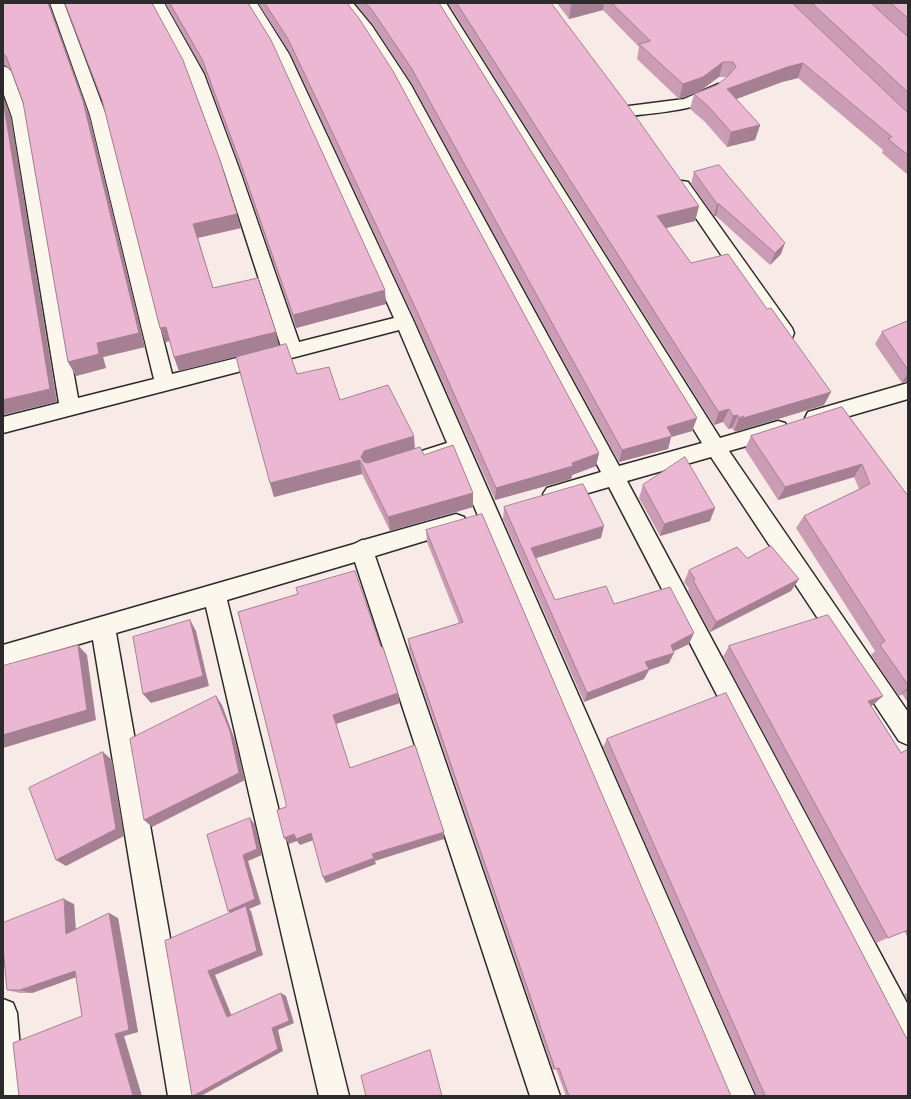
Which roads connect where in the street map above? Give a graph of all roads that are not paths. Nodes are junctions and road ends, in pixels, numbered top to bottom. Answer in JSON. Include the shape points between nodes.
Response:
{"nodes":[{"id":1,"x":57,"y":3,"type":"edge"},
{"id":2,"x":157,"y":3,"type":"edge"},
{"id":3,"x":250,"y":3,"type":"edge"},
{"id":4,"x":346,"y":3,"type":"edge"},
{"id":5,"x":440,"y":3,"type":"edge"},
{"id":6,"x":3,"y":71,"type":"edge"},
{"id":7,"x":723,"y":81,"type":"edge"},
{"id":8,"x":629,"y":111,"type":"edge"},
{"id":9,"x":675,"y":176,"type":"edge"},
{"id":10,"x":405,"y":322,"type":"junction"},
{"id":11,"x":793,"y":345,"type":"edge"},
{"id":12,"x":292,"y":351,"type":"junction"},
{"id":13,"x":165,"y":384,"type":"junction"},
{"id":14,"x":908,"y":391,"type":"edge"},
{"id":15,"x":70,"y":408,"type":"junction"},
{"id":16,"x":3,"y":424,"type":"edge"},
{"id":17,"x":457,"y":444,"type":"junction"},
{"id":18,"x":716,"y":448,"type":"junction"},
{"id":19,"x":392,"y":464,"type":"edge"},
{"id":20,"x":614,"y":476,"type":"junction"},
{"id":21,"x":533,"y":500,"type":"edge"},
{"id":22,"x":496,"y":511,"type":"junction"},
{"id":23,"x":362,"y":549,"type":"junction"},
{"id":24,"x":214,"y":594,"type":"junction"},
{"id":25,"x":103,"y":628,"type":"junction"},
{"id":26,"x":3,"y":656,"type":"edge"},
{"id":27,"x":908,"y":733,"type":"edge"},
{"id":28,"x":3,"y":1013,"type":"edge"},
{"id":29,"x":908,"y":1034,"type":"edge"},
{"id":30,"x":9,"y":1096,"type":"edge"},
{"id":31,"x":183,"y":1096,"type":"edge"},
{"id":32,"x":334,"y":1096,"type":"edge"},
{"id":33,"x":544,"y":1096,"type":"edge"},
{"id":34,"x":740,"y":1096,"type":"edge"}],
"edges":[{"from":1,"to":13,"type":"street","via":[[98,115]]},
{"from":2,"to":12,"type":"street","via":[[196,74],[233,174]]},
{"from":3,"to":10,"type":"street","via":[[282,54]]},
{"from":4,"to":20,"type":"street","via":[[367,29],[403,85]]},
{"from":5,"to":18,"type":"street"},
{"from":6,"to":15,"type":"street","via":[[20,117]]},
{"from":7,"to":8,"type":"street","via":[[718,89],[707,97]]},
{"from":9,"to":11,"type":"street"},
{"from":10,"to":12,"type":"street"},
{"from":10,"to":17,"type":"street"},
{"from":12,"to":13,"type":"street"},
{"from":13,"to":15,"type":"street"},
{"from":14,"to":18,"type":"street"},
{"from":15,"to":16,"type":"street"},
{"from":17,"to":19,"type":"lane"},
{"from":17,"to":22,"type":"street"},
{"from":18,"to":20,"type":"street"},
{"from":18,"to":27,"type":"street"},
{"from":20,"to":21,"type":"street"},
{"from":20,"to":29,"type":"street"},
{"from":22,"to":23,"type":"street"},
{"from":22,"to":34,"type":"street"},
{"from":23,"to":24,"type":"street"},
{"from":23,"to":33,"type":"street"},
{"from":24,"to":25,"type":"street"},
{"from":24,"to":32,"type":"street"},
{"from":25,"to":26,"type":"street"},
{"from":25,"to":31,"type":"street"},
{"from":28,"to":30,"type":"street"}]}
